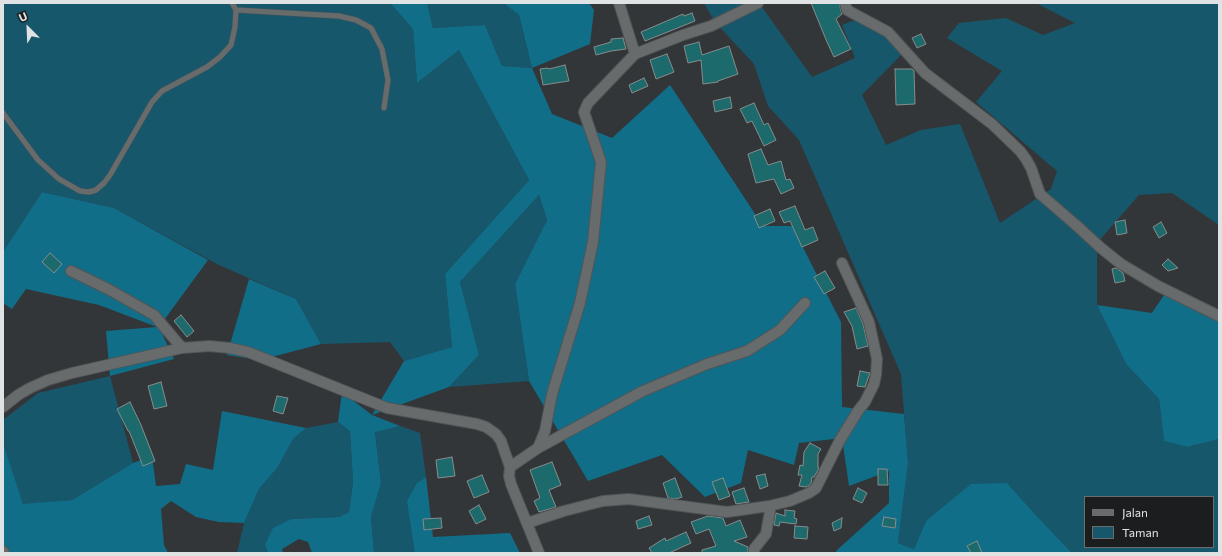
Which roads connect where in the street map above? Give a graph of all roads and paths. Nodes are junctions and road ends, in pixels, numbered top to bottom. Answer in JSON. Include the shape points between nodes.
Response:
{"nodes":[{"id":1,"x":232,"y":3,"type":"edge"},
{"id":2,"x":619,"y":3,"type":"edge"},
{"id":3,"x":845,"y":3,"type":"edge"},
{"id":4,"x":757,"y":4,"type":"edge"},
{"id":5,"x":236,"y":10,"type":"junction"},
{"id":6,"x":635,"y":54,"type":"junction"},
{"id":7,"x":384,"y":108,"type":"dead end"},
{"id":8,"x":3,"y":113,"type":"edge"},
{"id":9,"x":842,"y":263,"type":"dead end"},
{"id":10,"x":71,"y":271,"type":"dead end"},
{"id":11,"x":805,"y":303,"type":"dead end"},
{"id":12,"x":1219,"y":316,"type":"edge"},
{"id":13,"x":182,"y":348,"type":"junction"},
{"id":14,"x":3,"y":407,"type":"edge"},
{"id":15,"x":538,"y":448,"type":"junction"},
{"id":16,"x":510,"y":467,"type":"junction"},
{"id":17,"x":769,"y":506,"type":"junction"},
{"id":18,"x":527,"y":523,"type":"junction"},
{"id":19,"x":539,"y":553,"type":"edge"},
{"id":20,"x":754,"y":553,"type":"edge"}],
"edges":[{"from":1,"to":5,"type":"lane"},
{"from":2,"to":6,"type":"street"},
{"from":3,"to":12,"type":"street","via":[[848,10],[888,32],[925,72],[992,124],[1026,159],[1040,194],[1101,248],[1121,264],[1158,286]]},
{"from":4,"to":6,"type":"street","via":[[711,26]]},
{"from":5,"to":7,"type":"lane","via":[[339,16],[356,20],[371,28],[382,49],[388,80]]},
{"from":5,"to":8,"type":"lane","via":[[236,27],[231,45],[207,67],[162,91],[152,102],[110,175],[96,190],[80,191],[59,178],[38,160]]},
{"from":6,"to":15,"type":"street","via":[[588,103],[584,112],[601,162],[593,242],[580,303]]},
{"from":9,"to":17,"type":"street","via":[[869,322],[877,359],[874,384],[840,440],[816,488],[790,501]]},
{"from":10,"to":13,"type":"street","via":[[154,316]]},
{"from":11,"to":15,"type":"street","via":[[780,330],[747,351],[707,364],[643,391]]},
{"from":13,"to":14,"type":"street","via":[[54,378],[30,388]]},
{"from":13,"to":16,"type":"street","via":[[209,346],[248,352],[387,408],[486,427],[501,441]]},
{"from":15,"to":16,"type":"street"},
{"from":16,"to":18,"type":"street","via":[[511,484]]},
{"from":17,"to":18,"type":"street","via":[[726,512],[629,499],[603,501]]},
{"from":17,"to":20,"type":"street","via":[[766,534],[754,549]]},
{"from":18,"to":19,"type":"street"}]}
